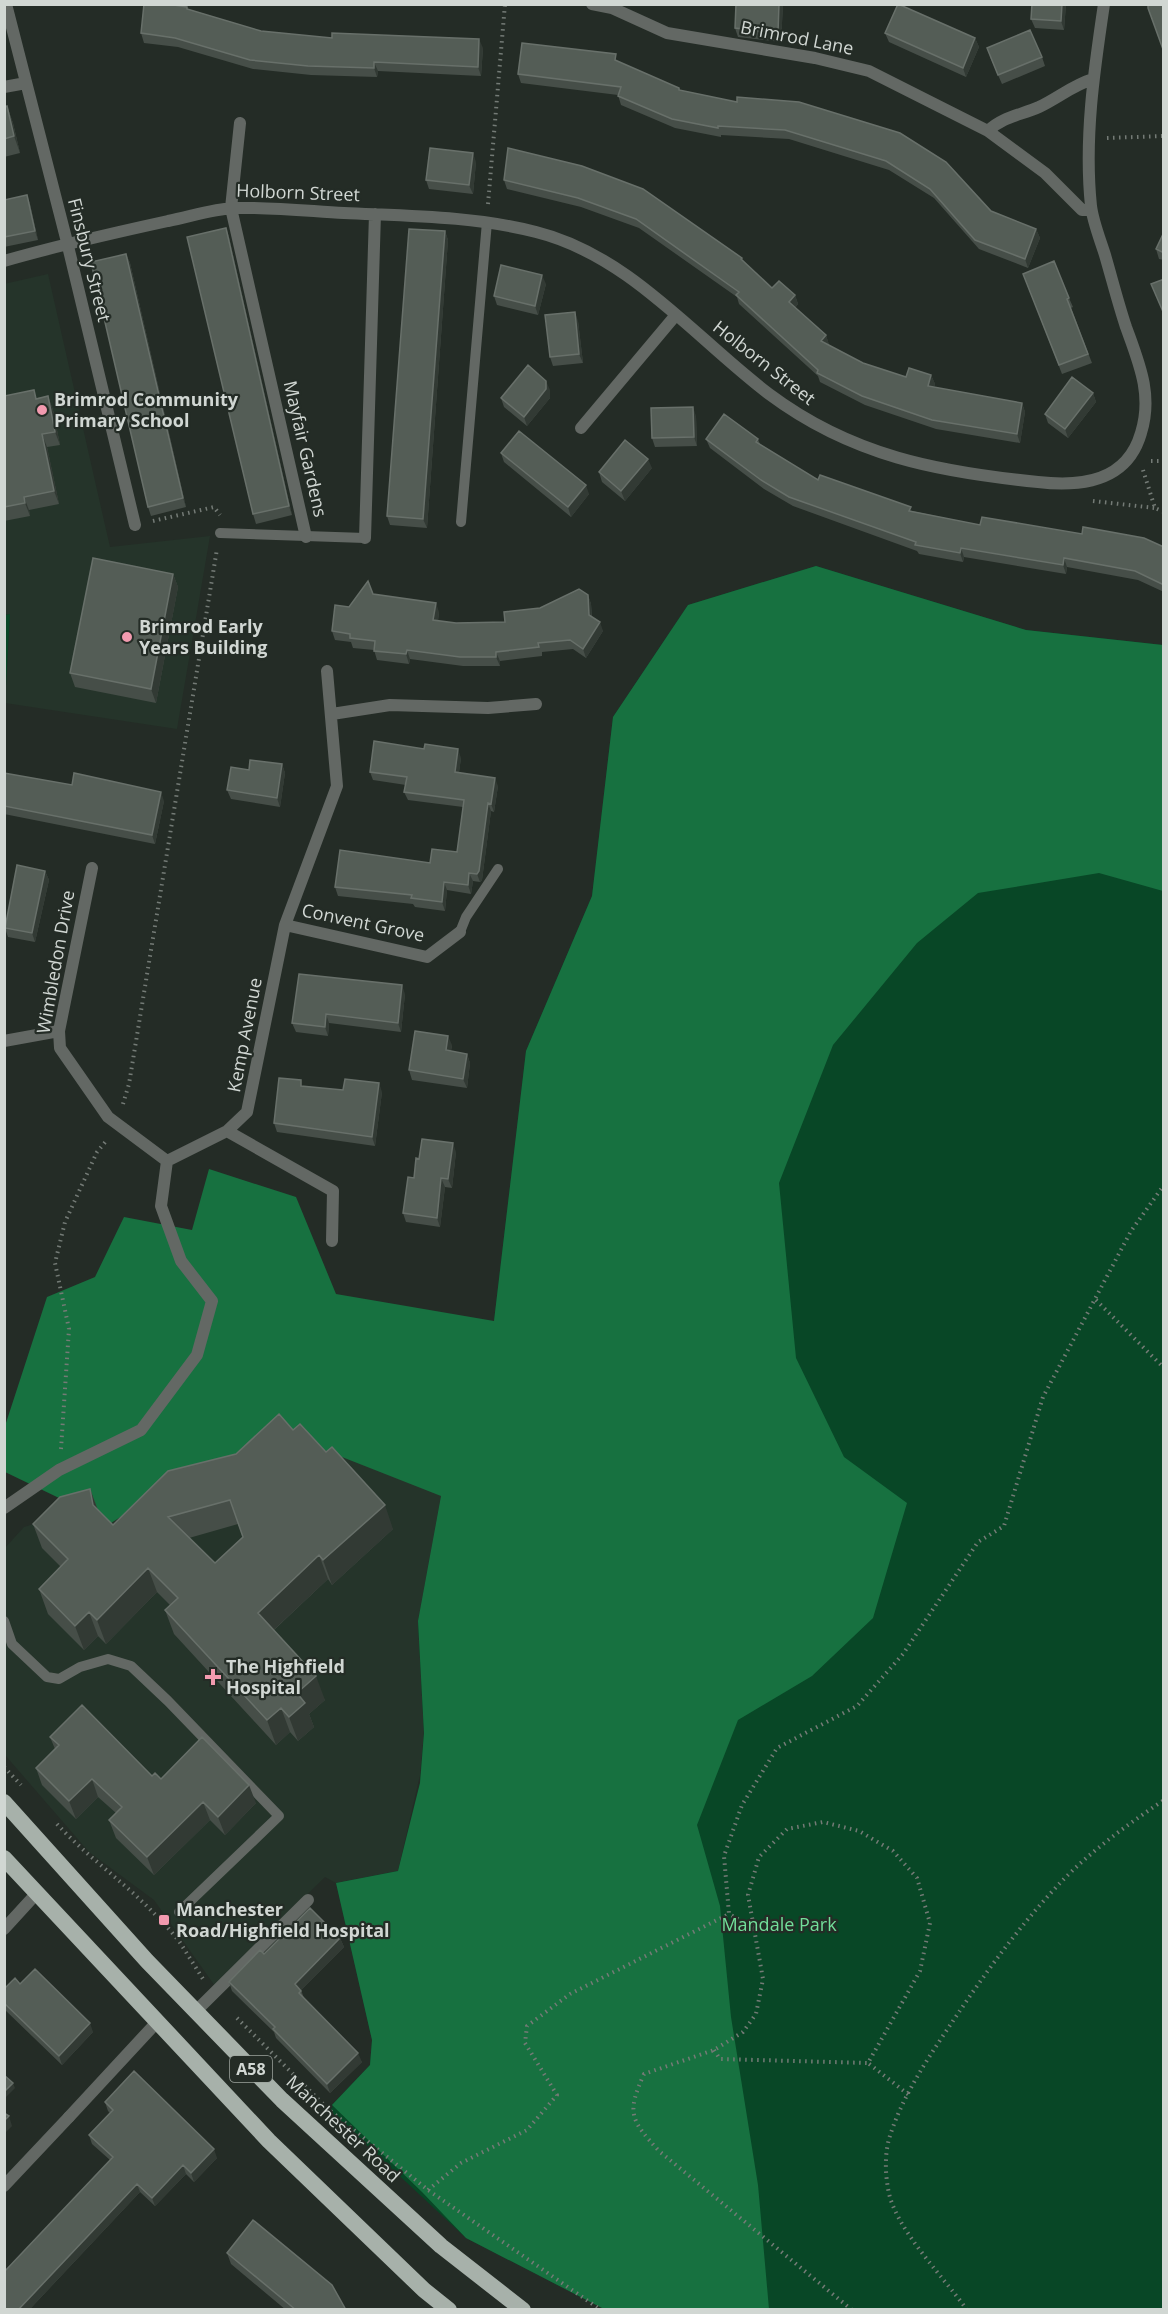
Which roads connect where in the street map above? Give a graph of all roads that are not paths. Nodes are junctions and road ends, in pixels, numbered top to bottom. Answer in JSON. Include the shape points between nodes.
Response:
{"nodes":[{"id":1,"x":6,"y":4,"type":"edge"},
{"id":2,"x":592,"y":4,"type":"edge"},
{"id":3,"x":1104,"y":4,"type":"edge"},
{"id":4,"x":1093,"y":79,"type":"junction"},
{"id":5,"x":26,"y":83,"type":"junction"},
{"id":6,"x":4,"y":87,"type":"edge"},
{"id":7,"x":240,"y":123,"type":"dead end"},
{"id":8,"x":988,"y":131,"type":"junction"},
{"id":9,"x":231,"y":208,"type":"junction"},
{"id":10,"x":1091,"y":210,"type":"junction"},
{"id":11,"x":375,"y":214,"type":"junction"},
{"id":12,"x":487,"y":222,"type":"junction"},
{"id":13,"x":67,"y":242,"type":"junction"},
{"id":14,"x":4,"y":261,"type":"edge"},
{"id":15,"x":675,"y":316,"type":"junction"},
{"id":16,"x":581,"y":428,"type":"dead end"},
{"id":17,"x":461,"y":522,"type":"dead end"},
{"id":18,"x":135,"y":525,"type":"road end"},
{"id":19,"x":220,"y":533,"type":"road end"},
{"id":20,"x":306,"y":537,"type":"junction"},
{"id":21,"x":364,"y":538,"type":"joint"},
{"id":22,"x":327,"y":671,"type":"dead end"},
{"id":23,"x":536,"y":704,"type":"dead end"},
{"id":24,"x":332,"y":714,"type":"junction"},
{"id":25,"x":92,"y":868,"type":"dead end"},
{"id":26,"x":498,"y":869,"type":"dead end"},
{"id":27,"x":285,"y":925,"type":"junction"},
{"id":28,"x":460,"y":932,"type":"joint"},
{"id":29,"x":59,"y":1031,"type":"junction"},
{"id":30,"x":4,"y":1041,"type":"edge"},
{"id":31,"x":227,"y":1131,"type":"junction"},
{"id":32,"x":167,"y":1161,"type":"junction"},
{"id":33,"x":332,"y":1241,"type":"dead end"},
{"id":34,"x":4,"y":1508,"type":"edge"},
{"id":35,"x":4,"y":1621,"type":"edge"},
{"id":36,"x":4,"y":1802,"type":"edge"},
{"id":37,"x":4,"y":1858,"type":"edge"},
{"id":38,"x":36,"y":1894,"type":"junction"},
{"id":39,"x":308,"y":1900,"type":"dead end"},
{"id":40,"x":179,"y":1912,"type":"dead end"},
{"id":41,"x":4,"y":1929,"type":"edge"},
{"id":42,"x":196,"y":2011,"type":"junction"},
{"id":43,"x":157,"y":2022,"type":"junction"},
{"id":44,"x":4,"y":2186,"type":"edge"},
{"id":45,"x":449,"y":2310,"type":"edge"},
{"id":46,"x":523,"y":2310,"type":"edge"}],
"edges":[{"from":1,"to":5,"type":"street","name":"Finsbury Street"},
{"from":2,"to":8,"type":"street","name":"Brimrod Lane","via":[[612,8],[667,33],[869,71]]},
{"from":3,"to":4,"type":"street","name":"Holborn Street"},
{"from":4,"to":8,"type":"street","via":[[1039,107],[996,123]]},
{"from":4,"to":10,"type":"street","name":"Holborn Street"},
{"from":5,"to":6,"type":"street"},
{"from":5,"to":13,"type":"street","name":"Finsbury Street"},
{"from":7,"to":9,"type":"street","name":"Mayfair Gardens"},
{"from":8,"to":10,"type":"street","name":"Brimrod Lane","via":[[1045,173],[1082,210]]},
{"from":9,"to":11,"type":"street","name":"Holborn Street"},
{"from":9,"to":13,"type":"street","name":"Holborn Street"},
{"from":9,"to":20,"type":"street","name":"Mayfair Gardens"},
{"from":10,"to":15,"type":"street","name":"Holborn Street","via":[[1147,396],[1141,436],[1130,456],[1104,477],[1077,484],[1005,479],[913,463],[858,446],[770,394]]},
{"from":11,"to":12,"type":"street","name":"Holborn Street"},
{"from":11,"to":21,"type":"street","name":"Mayfair Gardens"},
{"from":12,"to":15,"type":"street","name":"Holborn Street","via":[[539,232],[578,246],[633,279]]},
{"from":12,"to":17,"type":"lane"},
{"from":13,"to":14,"type":"street","name":"Holborn Street"},
{"from":13,"to":18,"type":"street","name":"Finsbury Street"},
{"from":15,"to":16,"type":"street"},
{"from":19,"to":20,"type":"lane"},
{"from":20,"to":21,"type":"lane","name":"Mayfair Gardens"},
{"from":22,"to":24,"type":"street","name":"Kemp Avenue"},
{"from":23,"to":24,"type":"street","via":[[488,708],[390,705]]},
{"from":24,"to":27,"type":"street","name":"Kemp Avenue","via":[[337,786]]},
{"from":25,"to":29,"type":"street","name":"Wimbledon Drive"},
{"from":26,"to":28,"type":"lane"},
{"from":27,"to":28,"type":"street","name":"Convent Grove","via":[[427,957]]},
{"from":27,"to":31,"type":"street","name":"Kemp Avenue","via":[[247,1112]]},
{"from":29,"to":30,"type":"street"},
{"from":29,"to":32,"type":"street","name":"Wimbledon Drive","via":[[60,1048],[108,1117]]},
{"from":31,"to":32,"type":"street","name":"Kemp Avenue"},
{"from":31,"to":33,"type":"street","via":[[333,1191]]},
{"from":32,"to":34,"type":"street","via":[[161,1206],[181,1261],[212,1300],[197,1355],[141,1430],[59,1470]]},
{"from":35,"to":40,"type":"lane","via":[[12,1644],[47,1677],[59,1679],[80,1667],[108,1659],[131,1666],[279,1816]]},
{"from":36,"to":42,"type":"highway","name":"Manchester Road","number":"A58"},
{"from":37,"to":38,"type":"highway","number":"A58"},
{"from":38,"to":41,"type":"street"},
{"from":38,"to":43,"type":"highway","number":"A58"},
{"from":39,"to":42,"type":"street"},
{"from":42,"to":46,"type":"highway","name":"Manchester Road","number":"A58","via":[[282,2100],[441,2246]]},
{"from":43,"to":44,"type":"street"},
{"from":43,"to":45,"type":"highway","number":"A58","via":[[269,2141]]}]}
